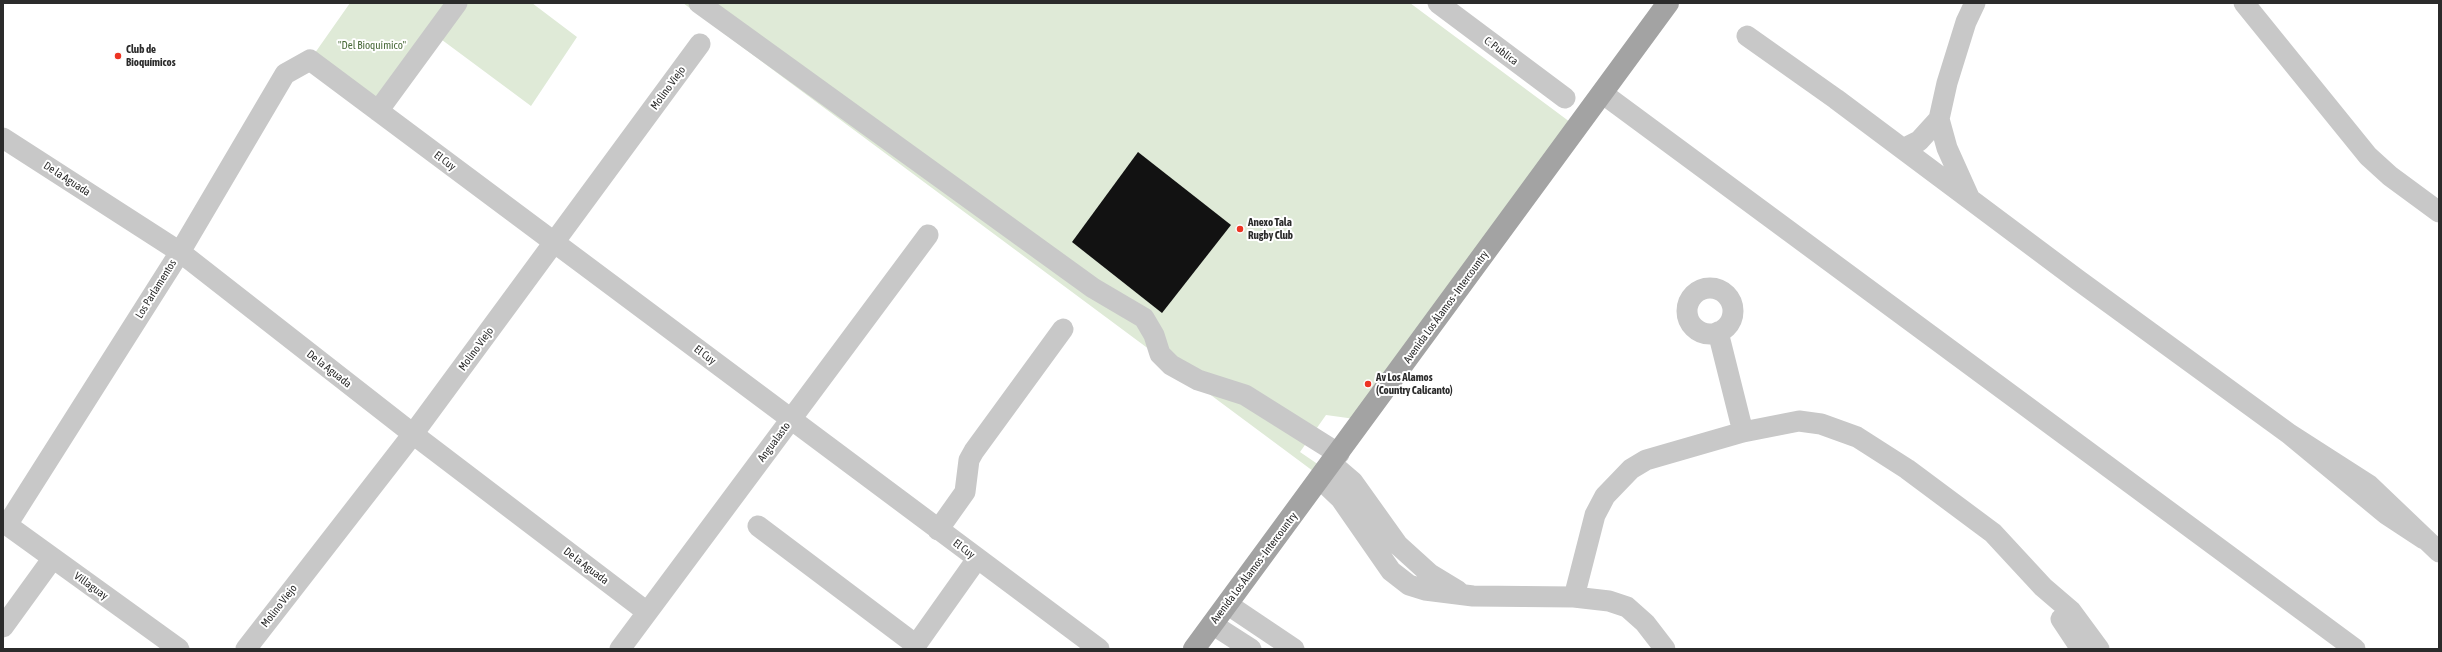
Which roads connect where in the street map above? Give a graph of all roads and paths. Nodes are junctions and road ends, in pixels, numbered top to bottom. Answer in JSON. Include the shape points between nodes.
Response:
{"nodes":[{"id":1,"x":457,"y":3,"type":"edge"},
{"id":2,"x":699,"y":3,"type":"edge"},
{"id":3,"x":1668,"y":3,"type":"edge"},
{"id":4,"x":1975,"y":3,"type":"edge"},
{"id":5,"x":2244,"y":3,"type":"edge"},
{"id":6,"x":1443,"y":4,"type":"edge"},
{"id":7,"x":1747,"y":36,"type":"dead end"},
{"id":8,"x":700,"y":44,"type":"dead end"},
{"id":9,"x":310,"y":60,"type":"joint"},
{"id":10,"x":1602,"y":93,"type":"junction"},
{"id":11,"x":1565,"y":98,"type":"dead end"},
{"id":12,"x":378,"y":111,"type":"junction"},
{"id":13,"x":1939,"y":119,"type":"junction"},
{"id":14,"x":3,"y":138,"type":"edge"},
{"id":15,"x":1903,"y":149,"type":"junction"},
{"id":16,"x":1970,"y":199,"type":"junction"},
{"id":17,"x":2439,"y":212,"type":"edge"},
{"id":18,"x":928,"y":235,"type":"dead end"},
{"id":19,"x":554,"y":242,"type":"junction"},
{"id":20,"x":180,"y":252,"type":"junction"},
{"id":21,"x":1063,"y":329,"type":"dead end"},
{"id":22,"x":1718,"y":332,"type":"dead end"},
{"id":23,"x":791,"y":419,"type":"junction"},
{"id":24,"x":1743,"y":432,"type":"junction"},
{"id":25,"x":413,"y":434,"type":"junction"},
{"id":26,"x":1330,"y":466,"type":"junction"},
{"id":27,"x":5,"y":523,"type":"edge"},
{"id":28,"x":758,"y":526,"type":"dead end"},
{"id":29,"x":938,"y":530,"type":"junction"},
{"id":30,"x":2432,"y":545,"type":"edge"},
{"id":31,"x":53,"y":558,"type":"junction"},
{"id":32,"x":977,"y":559,"type":"junction"},
{"id":33,"x":2043,"y":587,"type":"junction"},
{"id":34,"x":1574,"y":597,"type":"junction"},
{"id":35,"x":1227,"y":604,"type":"junction"},
{"id":36,"x":647,"y":612,"type":"junction"},
{"id":37,"x":1212,"y":624,"type":"junction"},
{"id":38,"x":3,"y":627,"type":"edge"},
{"id":39,"x":919,"y":647,"type":"edge"},
{"id":40,"x":179,"y":649,"type":"edge"},
{"id":41,"x":246,"y":649,"type":"edge"},
{"id":42,"x":620,"y":649,"type":"edge"},
{"id":43,"x":1099,"y":649,"type":"edge"},
{"id":44,"x":1194,"y":649,"type":"edge"},
{"id":45,"x":1251,"y":649,"type":"edge"},
{"id":46,"x":1294,"y":649,"type":"edge"},
{"id":47,"x":1665,"y":649,"type":"edge"},
{"id":48,"x":2081,"y":649,"type":"edge"},
{"id":49,"x":2099,"y":649,"type":"edge"},
{"id":50,"x":2355,"y":649,"type":"edge"}],
"edges":[{"from":1,"to":12,"type":"street"},
{"from":2,"to":26,"type":"street","via":[[1093,288],[1144,318],[1154,335],[1160,354],[1171,365],[1198,380],[1245,395]]},
{"from":3,"to":10,"type":"main road","name":"Avenida Los Álamos - Intercountry"},
{"from":4,"to":13,"type":"street","via":[[1946,83]]},
{"from":5,"to":17,"type":"street","via":[[2368,156],[2390,176]]},
{"from":6,"to":11,"type":"street","name":"C. Publica"},
{"from":7,"to":15,"type":"street"},
{"from":8,"to":19,"type":"street","name":"Molino Viejo"},
{"from":9,"to":12,"type":"street","name":"El Cuy"},
{"from":9,"to":20,"type":"street","name":"Los Parlamentos","via":[[285,74]]},
{"from":10,"to":26,"type":"main road","name":"Avenida Los Álamos - Intercountry"},
{"from":10,"to":50,"type":"street"},
{"from":12,"to":19,"type":"street","name":"El Cuy"},
{"from":13,"to":15,"type":"street","via":[[1919,141]]},
{"from":13,"to":16,"type":"street","via":[[1947,148]]},
{"from":14,"to":20,"type":"street","name":"De la Aguada"},
{"from":15,"to":16,"type":"street"},
{"from":16,"to":30,"type":"street","via":[[2288,433],[2386,514]]},
{"from":18,"to":23,"type":"street","name":"Angualasto"},
{"from":19,"to":23,"type":"street","name":"El Cuy"},
{"from":19,"to":25,"type":"street","name":"Molino Viejo"},
{"from":20,"to":25,"type":"street","name":"De la Aguada"},
{"from":20,"to":27,"type":"street","name":"Los Parlamentos"},
{"from":21,"to":29,"type":"street","via":[[974,451],[969,460],[965,492]]},
{"from":22,"to":24,"type":"street"},
{"from":23,"to":29,"type":"street","name":"El Cuy"},
{"from":23,"to":36,"type":"street","name":"Angualasto"},
{"from":24,"to":33,"type":"street","via":[[1799,421],[1820,424],[1858,438],[1907,468],[1993,533]]},
{"from":24,"to":34,"type":"street","via":[[1646,460],[1627,473],[1605,496],[1595,515]]},
{"from":25,"to":36,"type":"street","name":"De la Aguada"},
{"from":25,"to":41,"type":"street","name":"Molino Viejo"},
{"from":26,"to":34,"type":"street","via":[[1341,499],[1380,558],[1399,579],[1409,585],[1425,590],[1466,595]]},
{"from":26,"to":35,"type":"main road","name":"Avenida Los Álamos - Intercountry"},
{"from":27,"to":31,"type":"street","name":"Villaguay"},
{"from":28,"to":39,"type":"street"},
{"from":29,"to":32,"type":"street","name":"El Cuy"},
{"from":31,"to":38,"type":"street"},
{"from":31,"to":40,"type":"street","name":"Villaguay"},
{"from":32,"to":39,"type":"street"},
{"from":32,"to":43,"type":"street","name":"El Cuy"},
{"from":33,"to":48,"type":"street"},
{"from":33,"to":49,"type":"street","via":[[2071,611]]},
{"from":34,"to":47,"type":"street","via":[[1609,600],[1627,607],[1645,623]]},
{"from":35,"to":37,"type":"main road","name":"Avenida Los Álamos - Intercountry"},
{"from":35,"to":46,"type":"street"},
{"from":36,"to":42,"type":"street","name":"Angualasto"},
{"from":37,"to":44,"type":"main road","name":"Avenida Los Álamos - Intercountry"},
{"from":37,"to":45,"type":"street"}]}
